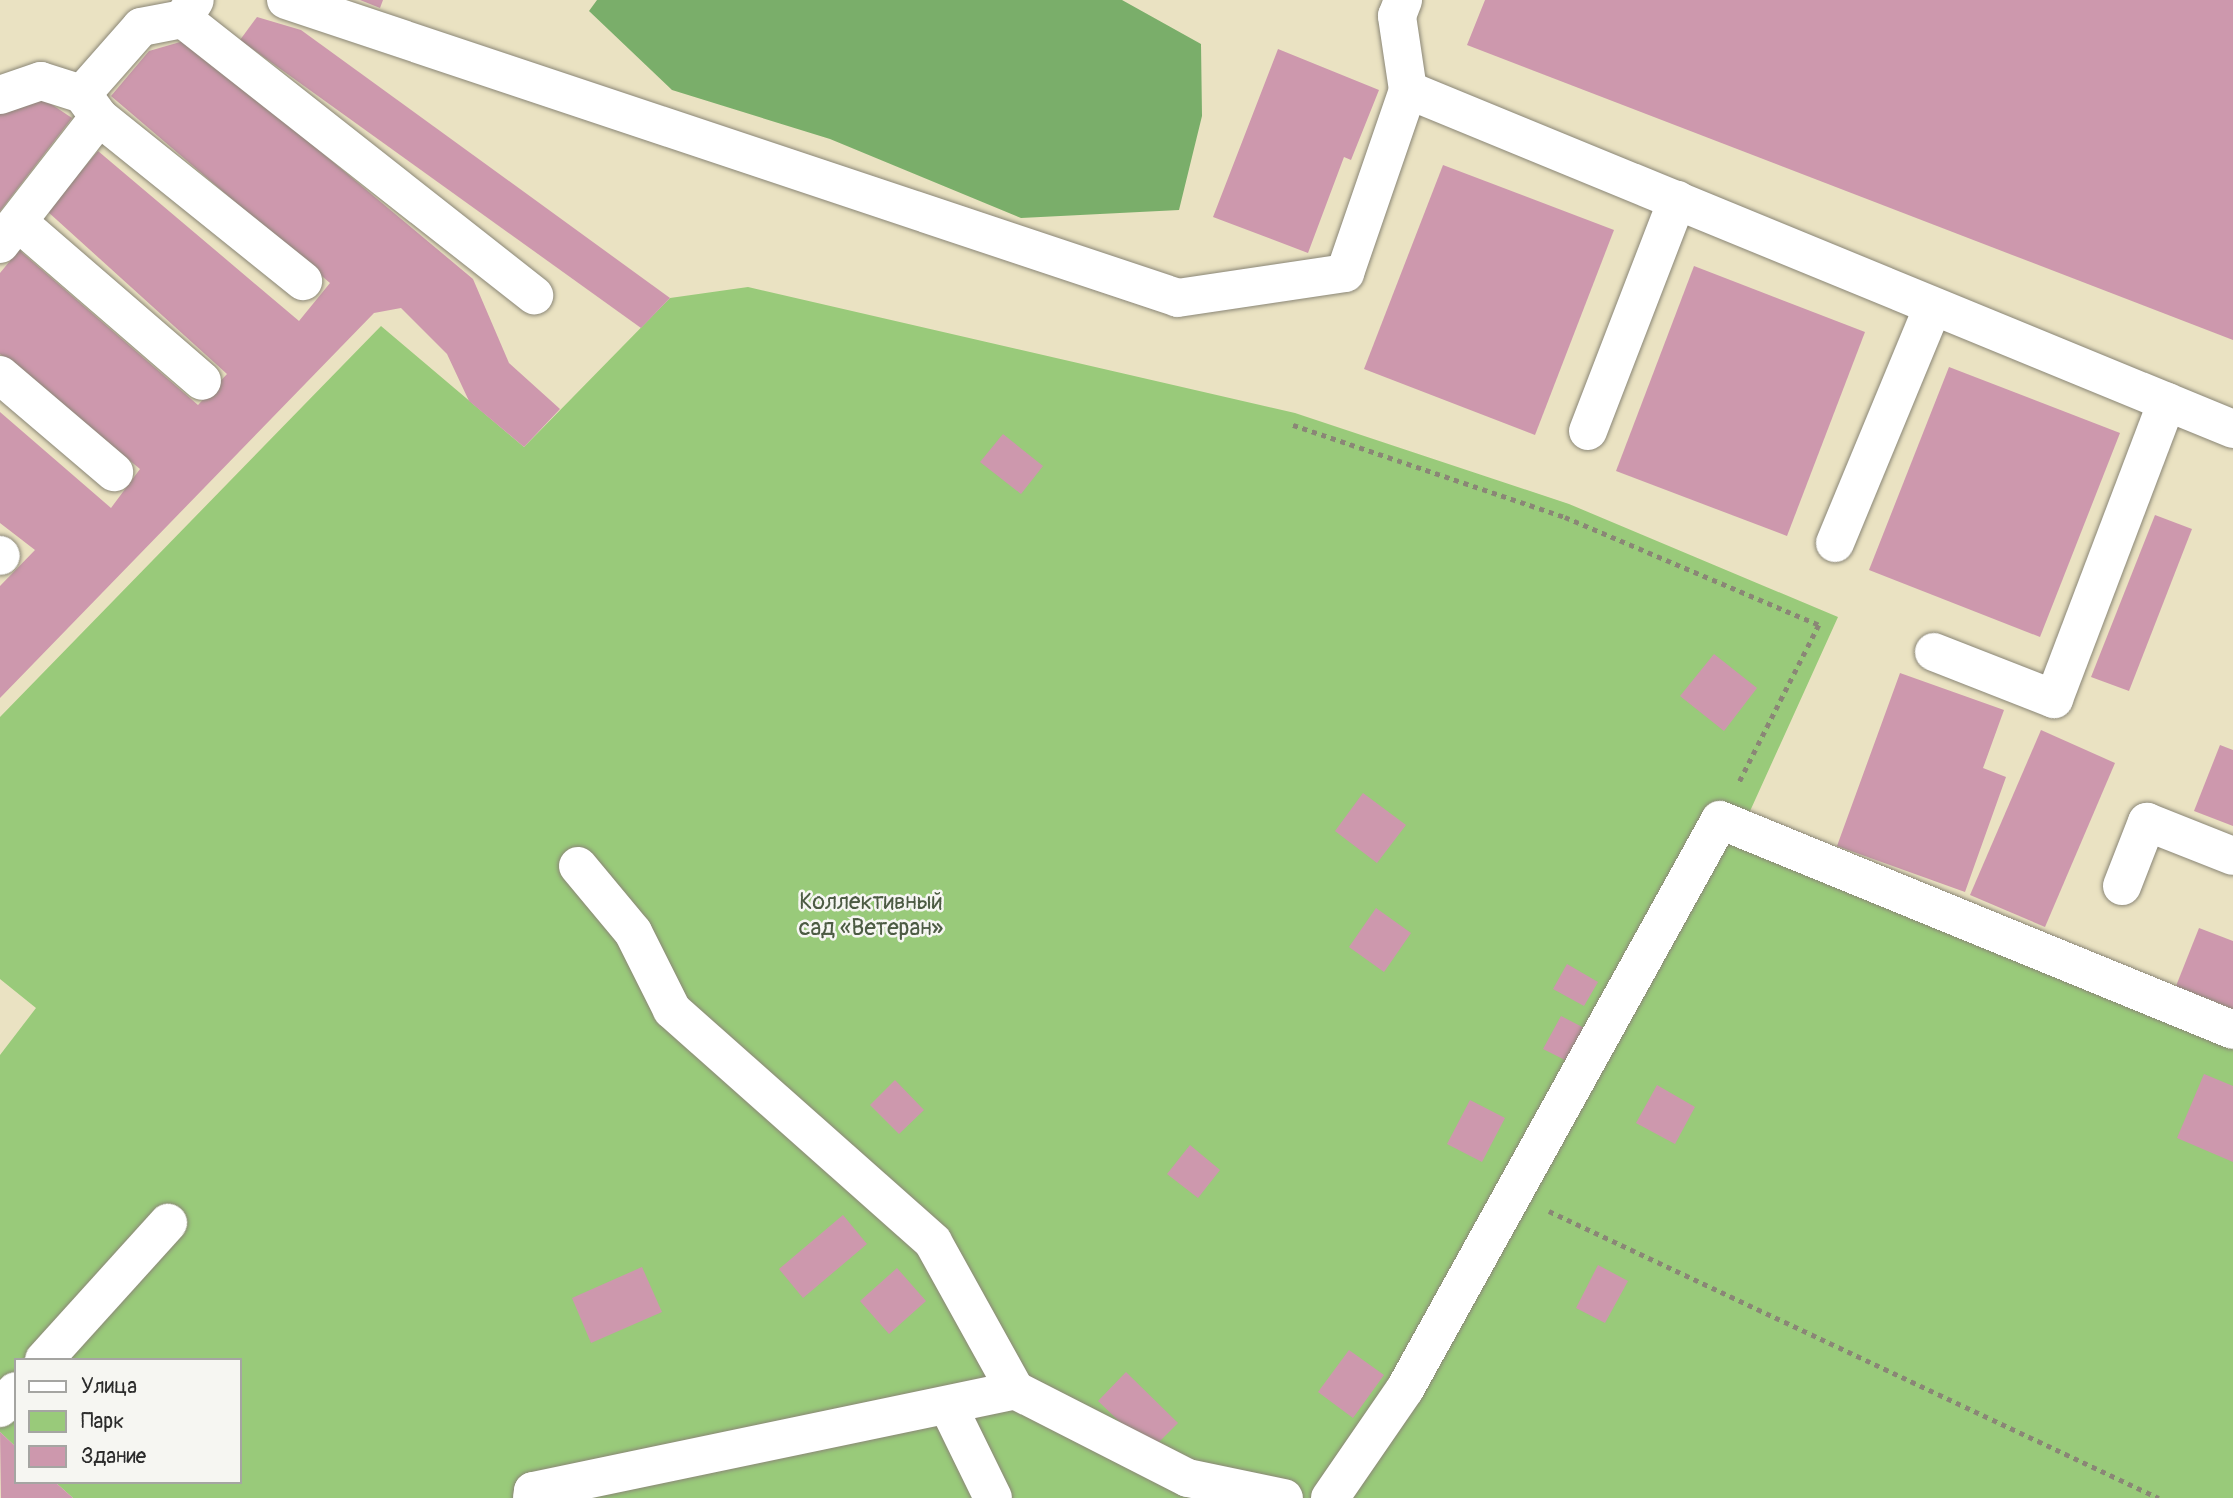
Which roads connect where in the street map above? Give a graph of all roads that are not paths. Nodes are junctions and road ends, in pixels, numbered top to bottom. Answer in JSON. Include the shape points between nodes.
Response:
{"nodes":[{"id":1,"x":286,"y":0,"type":"edge"},
{"id":2,"x":1403,"y":0,"type":"edge"},
{"id":3,"x":189,"y":9,"type":"edge"},
{"id":4,"x":1408,"y":90,"type":"junction"},
{"id":5,"x":0,"y":95,"type":"edge"},
{"id":6,"x":91,"y":105,"type":"junction"},
{"id":7,"x":1677,"y":201,"type":"junction"},
{"id":8,"x":9,"y":233,"type":"edge"},
{"id":9,"x":303,"y":281,"type":"dead end"},
{"id":10,"x":534,"y":295,"type":"dead end"},
{"id":11,"x":1933,"y":306,"type":"junction"},
{"id":12,"x":0,"y":375,"type":"edge"},
{"id":13,"x":202,"y":381,"type":"dead end"},
{"id":14,"x":2167,"y":402,"type":"junction"},
{"id":15,"x":2233,"y":429,"type":"edge"},
{"id":16,"x":1588,"y":431,"type":"dead end"},
{"id":17,"x":114,"y":472,"type":"dead end"},
{"id":18,"x":1835,"y":543,"type":"dead end"},
{"id":19,"x":1934,"y":652,"type":"dead end"},
{"id":20,"x":2233,"y":856,"type":"edge"},
{"id":21,"x":578,"y":866,"type":"dead end"},
{"id":22,"x":2122,"y":886,"type":"dead end"},
{"id":23,"x":2233,"y":1030,"type":"edge"},
{"id":24,"x":168,"y":1223,"type":"dead end"},
{"id":25,"x":46,"y":1358,"type":"edge"},
{"id":26,"x":1016,"y":1390,"type":"junction"},
{"id":27,"x":14,"y":1393,"type":"edge"},
{"id":28,"x":948,"y":1406,"type":"junction"},
{"id":29,"x":0,"y":1408,"type":"edge"},
{"id":30,"x":1182,"y":1488,"type":"edge"},
{"id":31,"x":532,"y":1498,"type":"edge"},
{"id":32,"x":993,"y":1498,"type":"edge"},
{"id":33,"x":1284,"y":1498,"type":"edge"},
{"id":34,"x":1329,"y":1498,"type":"edge"}],
"edges":[{"from":1,"to":4,"type":"lane","via":[[1178,298],[1345,273]]},
{"from":2,"to":4,"type":"lane","via":[[1397,16]]},
{"from":3,"to":6,"type":"lane","via":[[141,27]]},
{"from":3,"to":10,"type":"lane"},
{"from":4,"to":7,"type":"lane"},
{"from":5,"to":6,"type":"lane","via":[[41,81]]},
{"from":6,"to":8,"type":"lane"},
{"from":6,"to":9,"type":"lane"},
{"from":7,"to":11,"type":"lane"},
{"from":7,"to":16,"type":"lane"},
{"from":8,"to":13,"type":"lane"},
{"from":11,"to":14,"type":"lane"},
{"from":11,"to":18,"type":"lane"},
{"from":12,"to":17,"type":"lane"},
{"from":14,"to":15,"type":"lane"},
{"from":14,"to":19,"type":"lane","via":[[2054,699]]},
{"from":20,"to":22,"type":"lane","via":[[2147,821]]},
{"from":21,"to":26,"type":"lane","via":[[633,932],[672,1010],[933,1242]]},
{"from":23,"to":34,"type":"lane","via":[[1720,820],[1405,1389]]},
{"from":24,"to":25,"type":"lane"},
{"from":26,"to":28,"type":"lane"},
{"from":26,"to":30,"type":"lane"},
{"from":27,"to":29,"type":"lane"},
{"from":28,"to":31,"type":"lane","via":[[533,1491]]},
{"from":28,"to":32,"type":"lane"},
{"from":30,"to":33,"type":"lane"}]}
